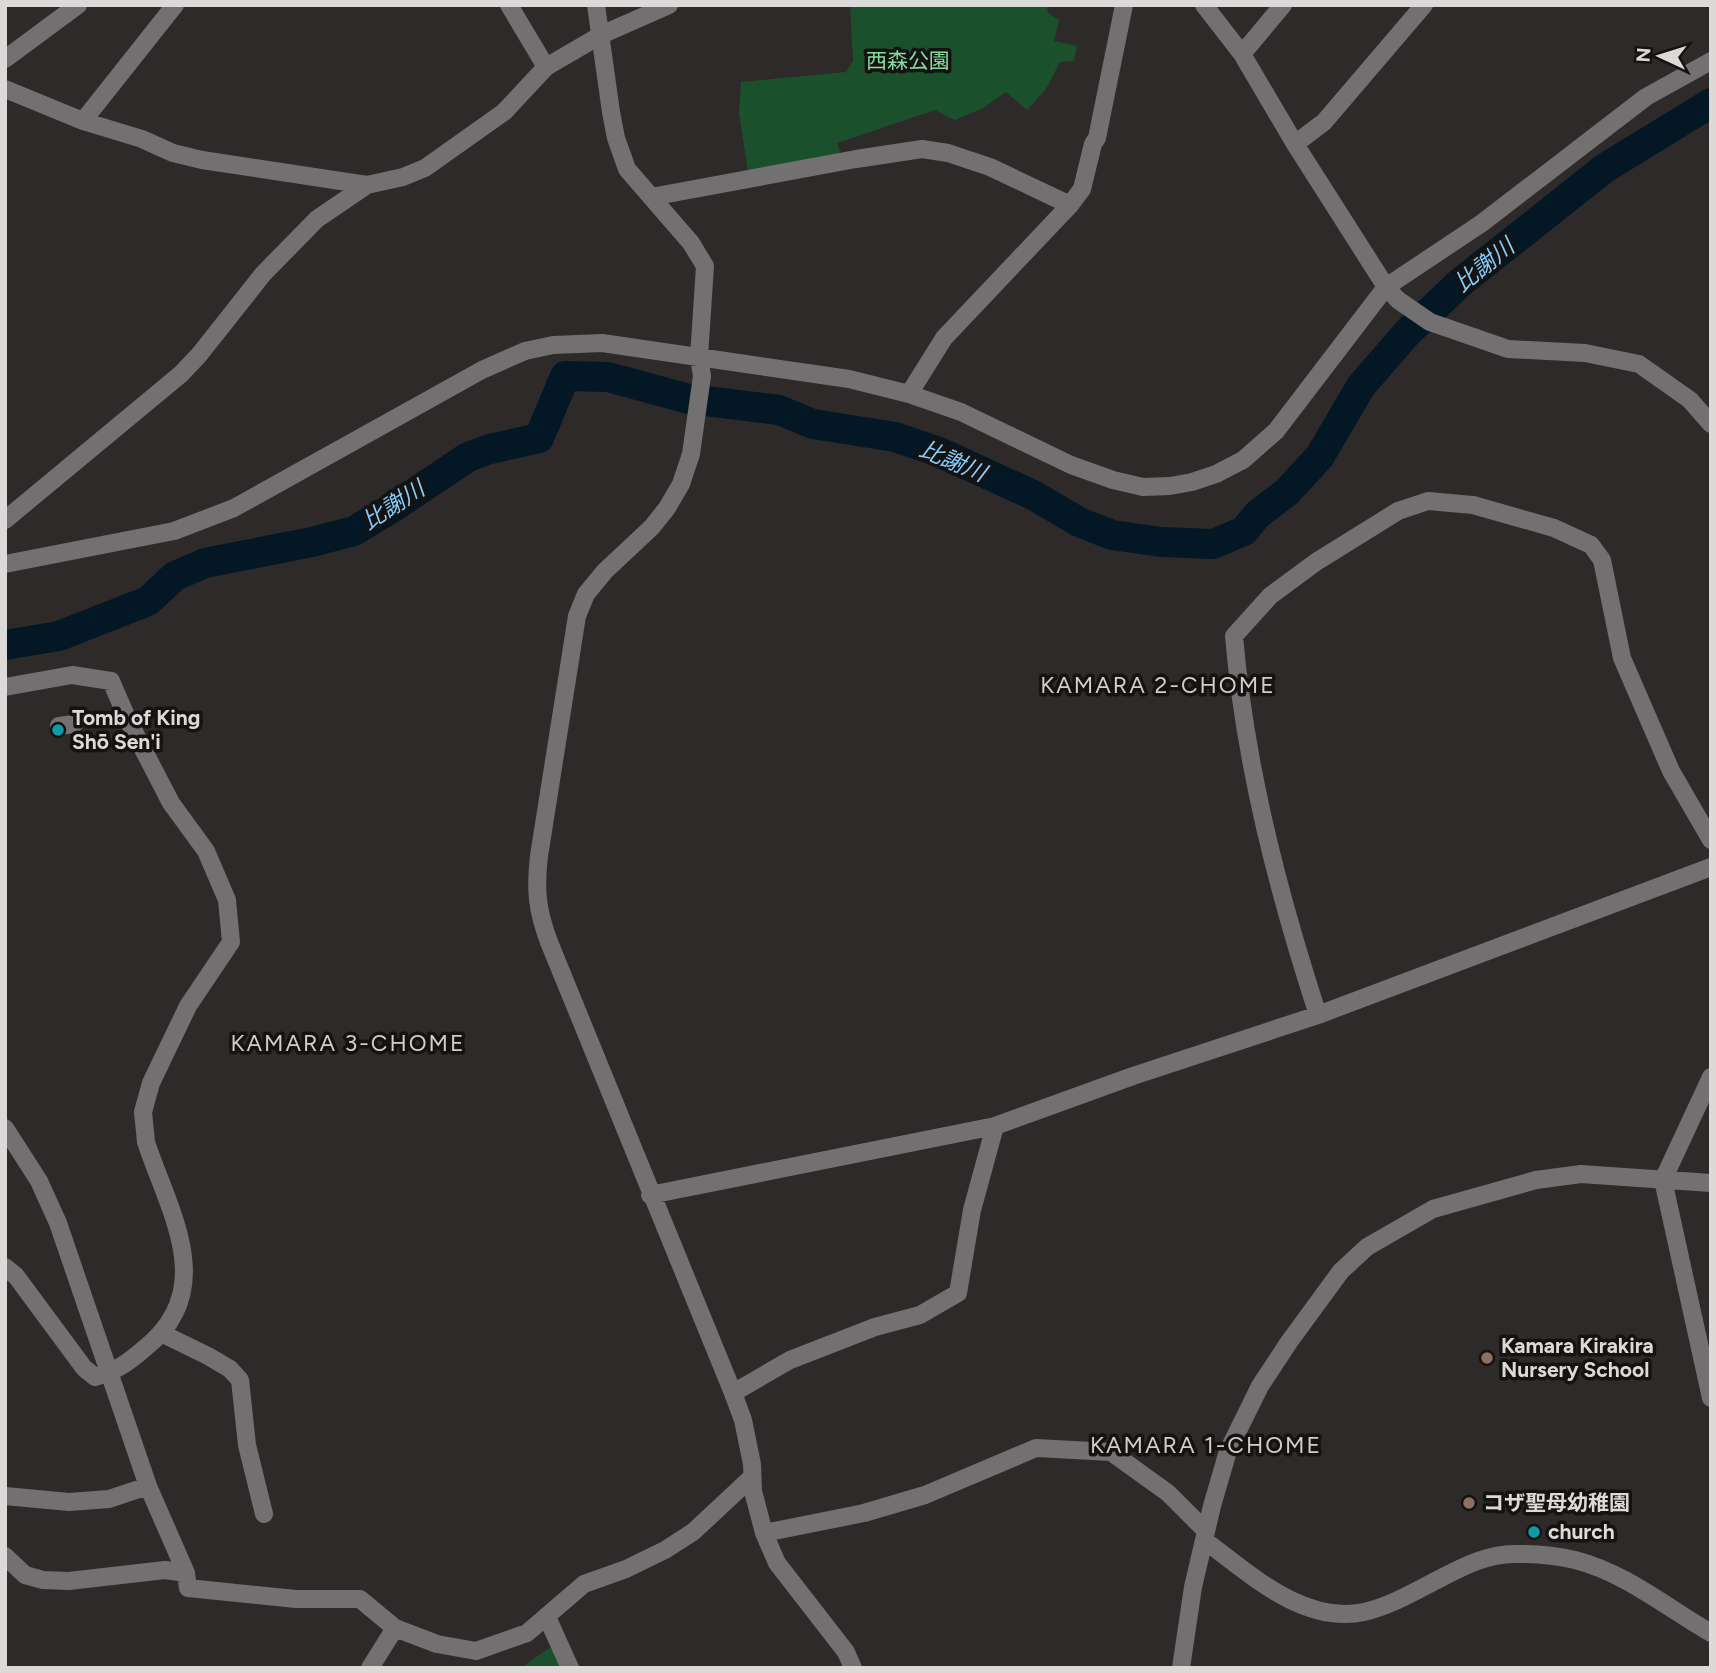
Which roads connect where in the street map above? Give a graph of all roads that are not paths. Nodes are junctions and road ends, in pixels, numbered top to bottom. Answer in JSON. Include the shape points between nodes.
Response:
{"nodes":[{"id":1,"x":78,"y":5,"type":"edge"},
{"id":2,"x":175,"y":5,"type":"edge"},
{"id":3,"x":509,"y":5,"type":"edge"},
{"id":4,"x":596,"y":5,"type":"edge"},
{"id":5,"x":669,"y":5,"type":"edge"},
{"id":6,"x":1124,"y":5,"type":"edge"},
{"id":7,"x":1204,"y":5,"type":"edge"},
{"id":8,"x":1283,"y":5,"type":"edge"},
{"id":9,"x":1424,"y":5,"type":"edge"},
{"id":10,"x":601,"y":35,"type":"junction"},
{"id":11,"x":1242,"y":54,"type":"junction"},
{"id":12,"x":5,"y":59,"type":"edge"},
{"id":13,"x":1711,"y":61,"type":"edge"},
{"id":14,"x":546,"y":66,"type":"junction"},
{"id":15,"x":5,"y":89,"type":"edge"},
{"id":16,"x":83,"y":121,"type":"junction"},
{"id":17,"x":1295,"y":144,"type":"junction"},
{"id":18,"x":367,"y":185,"type":"junction"},
{"id":19,"x":651,"y":197,"type":"junction"},
{"id":20,"x":1070,"y":205,"type":"junction"},
{"id":21,"x":1392,"y":293,"type":"junction"},
{"id":22,"x":699,"y":357,"type":"junction"},
{"id":23,"x":909,"y":394,"type":"junction"},
{"id":24,"x":1709,"y":418,"type":"edge"},
{"id":25,"x":5,"y":520,"type":"edge"},
{"id":26,"x":5,"y":564,"type":"edge"},
{"id":27,"x":5,"y":687,"type":"edge"},
{"id":28,"x":1711,"y":841,"type":"edge"},
{"id":29,"x":1711,"y":867,"type":"edge"},
{"id":30,"x":1318,"y":1015,"type":"junction"},
{"id":31,"x":1711,"y":1077,"type":"edge"},
{"id":32,"x":996,"y":1126,"type":"junction"},
{"id":33,"x":5,"y":1128,"type":"edge"},
{"id":34,"x":1663,"y":1180,"type":"junction"},
{"id":35,"x":1711,"y":1183,"type":"edge"},
{"id":36,"x":650,"y":1195,"type":"junction"},
{"id":37,"x":5,"y":1267,"type":"edge"},
{"id":38,"x":163,"y":1334,"type":"junction"},
{"id":39,"x":110,"y":1374,"type":"junction"},
{"id":40,"x":733,"y":1393,"type":"junction"},
{"id":41,"x":1711,"y":1398,"type":"edge"},
{"id":42,"x":752,"y":1477,"type":"junction"},
{"id":43,"x":148,"y":1486,"type":"junction"},
{"id":44,"x":5,"y":1496,"type":"edge"},
{"id":45,"x":264,"y":1514,"type":"dead end"},
{"id":46,"x":764,"y":1533,"type":"junction"},
{"id":47,"x":1205,"y":1535,"type":"junction"},
{"id":48,"x":5,"y":1556,"type":"edge"},
{"id":49,"x":186,"y":1573,"type":"junction"},
{"id":50,"x":547,"y":1617,"type":"junction"},
{"id":51,"x":395,"y":1628,"type":"junction"},
{"id":52,"x":1711,"y":1633,"type":"edge"},
{"id":53,"x":370,"y":1668,"type":"edge"},
{"id":54,"x":570,"y":1668,"type":"edge"},
{"id":55,"x":853,"y":1668,"type":"edge"},
{"id":56,"x":1181,"y":1668,"type":"edge"}],
"edges":[{"from":1,"to":12,"type":"street"},
{"from":2,"to":16,"type":"street"},
{"from":3,"to":14,"type":"street"},
{"from":4,"to":10,"type":"street"},
{"from":5,"to":10,"type":"street"},
{"from":6,"to":20,"type":"street","via":[[1097,138],[1082,189]]},
{"from":7,"to":11,"type":"street"},
{"from":8,"to":11,"type":"street"},
{"from":9,"to":17,"type":"street","via":[[1324,122]]},
{"from":10,"to":14,"type":"street"},
{"from":10,"to":19,"type":"street","via":[[616,138],[627,169]]},
{"from":11,"to":17,"type":"street"},
{"from":13,"to":21,"type":"street","via":[[1646,97]]},
{"from":14,"to":18,"type":"street","via":[[504,112],[425,168]]},
{"from":15,"to":16,"type":"street"},
{"from":16,"to":18,"type":"street","via":[[202,160]]},
{"from":17,"to":21,"type":"street"},
{"from":18,"to":25,"type":"street","via":[[317,219],[286,249],[181,374]]},
{"from":19,"to":20,"type":"street","via":[[922,149],[990,167]]},
{"from":19,"to":22,"type":"street","via":[[705,266]]},
{"from":20,"to":23,"type":"street","via":[[944,338]]},
{"from":21,"to":23,"type":"street","via":[[1276,431],[1242,460],[1192,482],[1143,487],[1113,481],[961,412]]},
{"from":21,"to":24,"type":"street","via":[[1430,321],[1508,349],[1585,353],[1639,364]]},
{"from":22,"to":23,"type":"street","via":[[849,379]]},
{"from":22,"to":26,"type":"street","via":[[602,343],[525,351],[482,370],[234,508],[174,531]]},
{"from":22,"to":36,"type":"street","via":[[702,376],[691,454],[681,484],[652,527],[586,594],[577,616],[536,888],[540,919]]},
{"from":27,"to":38,"type":"street","via":[[72,675],[111,681],[171,803],[206,851],[227,900],[231,942],[188,1006],[144,1105],[146,1142],[177,1221],[185,1277],[180,1306]]},
{"from":28,"to":30,"type":"street","via":[[1671,771],[1631,682],[1602,560],[1591,545],[1555,528],[1473,505],[1428,501],[1398,511],[1270,596],[1234,636],[1253,770],[1291,932]]},
{"from":29,"to":30,"type":"street"},
{"from":30,"to":32,"type":"street"},
{"from":31,"to":34,"type":"street"},
{"from":32,"to":36,"type":"street"},
{"from":32,"to":40,"type":"street","via":[[972,1210],[958,1293],[920,1315],[790,1360]]},
{"from":33,"to":39,"type":"street","via":[[39,1181],[58,1223]]},
{"from":34,"to":35,"type":"street"},
{"from":34,"to":41,"type":"street"},
{"from":34,"to":47,"type":"street","via":[[1581,1174],[1536,1180],[1433,1209],[1367,1247],[1320,1297],[1260,1386],[1228,1451]]},
{"from":36,"to":40,"type":"street"},
{"from":37,"to":39,"type":"street","via":[[84,1368],[95,1377]]},
{"from":38,"to":39,"type":"street"},
{"from":38,"to":45,"type":"street","via":[[230,1369],[240,1380],[247,1445]]},
{"from":39,"to":43,"type":"street"},
{"from":40,"to":42,"type":"street","via":[[743,1420]]},
{"from":42,"to":46,"type":"street"},
{"from":42,"to":50,"type":"street","via":[[693,1532],[626,1569],[584,1584]]},
{"from":43,"to":44,"type":"street","via":[[109,1499],[69,1502]]},
{"from":43,"to":49,"type":"street"},
{"from":46,"to":47,"type":"street","via":[[864,1513],[925,1495],[1037,1448],[1111,1452],[1168,1493]]},
{"from":46,"to":55,"type":"street","via":[[777,1563],[846,1652]]},
{"from":47,"to":52,"type":"street","via":[[1265,1586],[1319,1611],[1362,1612],[1494,1555],[1517,1554],[1596,1567]]},
{"from":47,"to":56,"type":"street"},
{"from":48,"to":49,"type":"street","via":[[25,1574],[43,1580],[165,1570]]},
{"from":49,"to":51,"type":"street","via":[[188,1588],[296,1600],[360,1599]]},
{"from":50,"to":51,"type":"street","via":[[527,1633],[476,1651],[437,1644]]},
{"from":50,"to":54,"type":"street"},
{"from":51,"to":53,"type":"street"}]}
